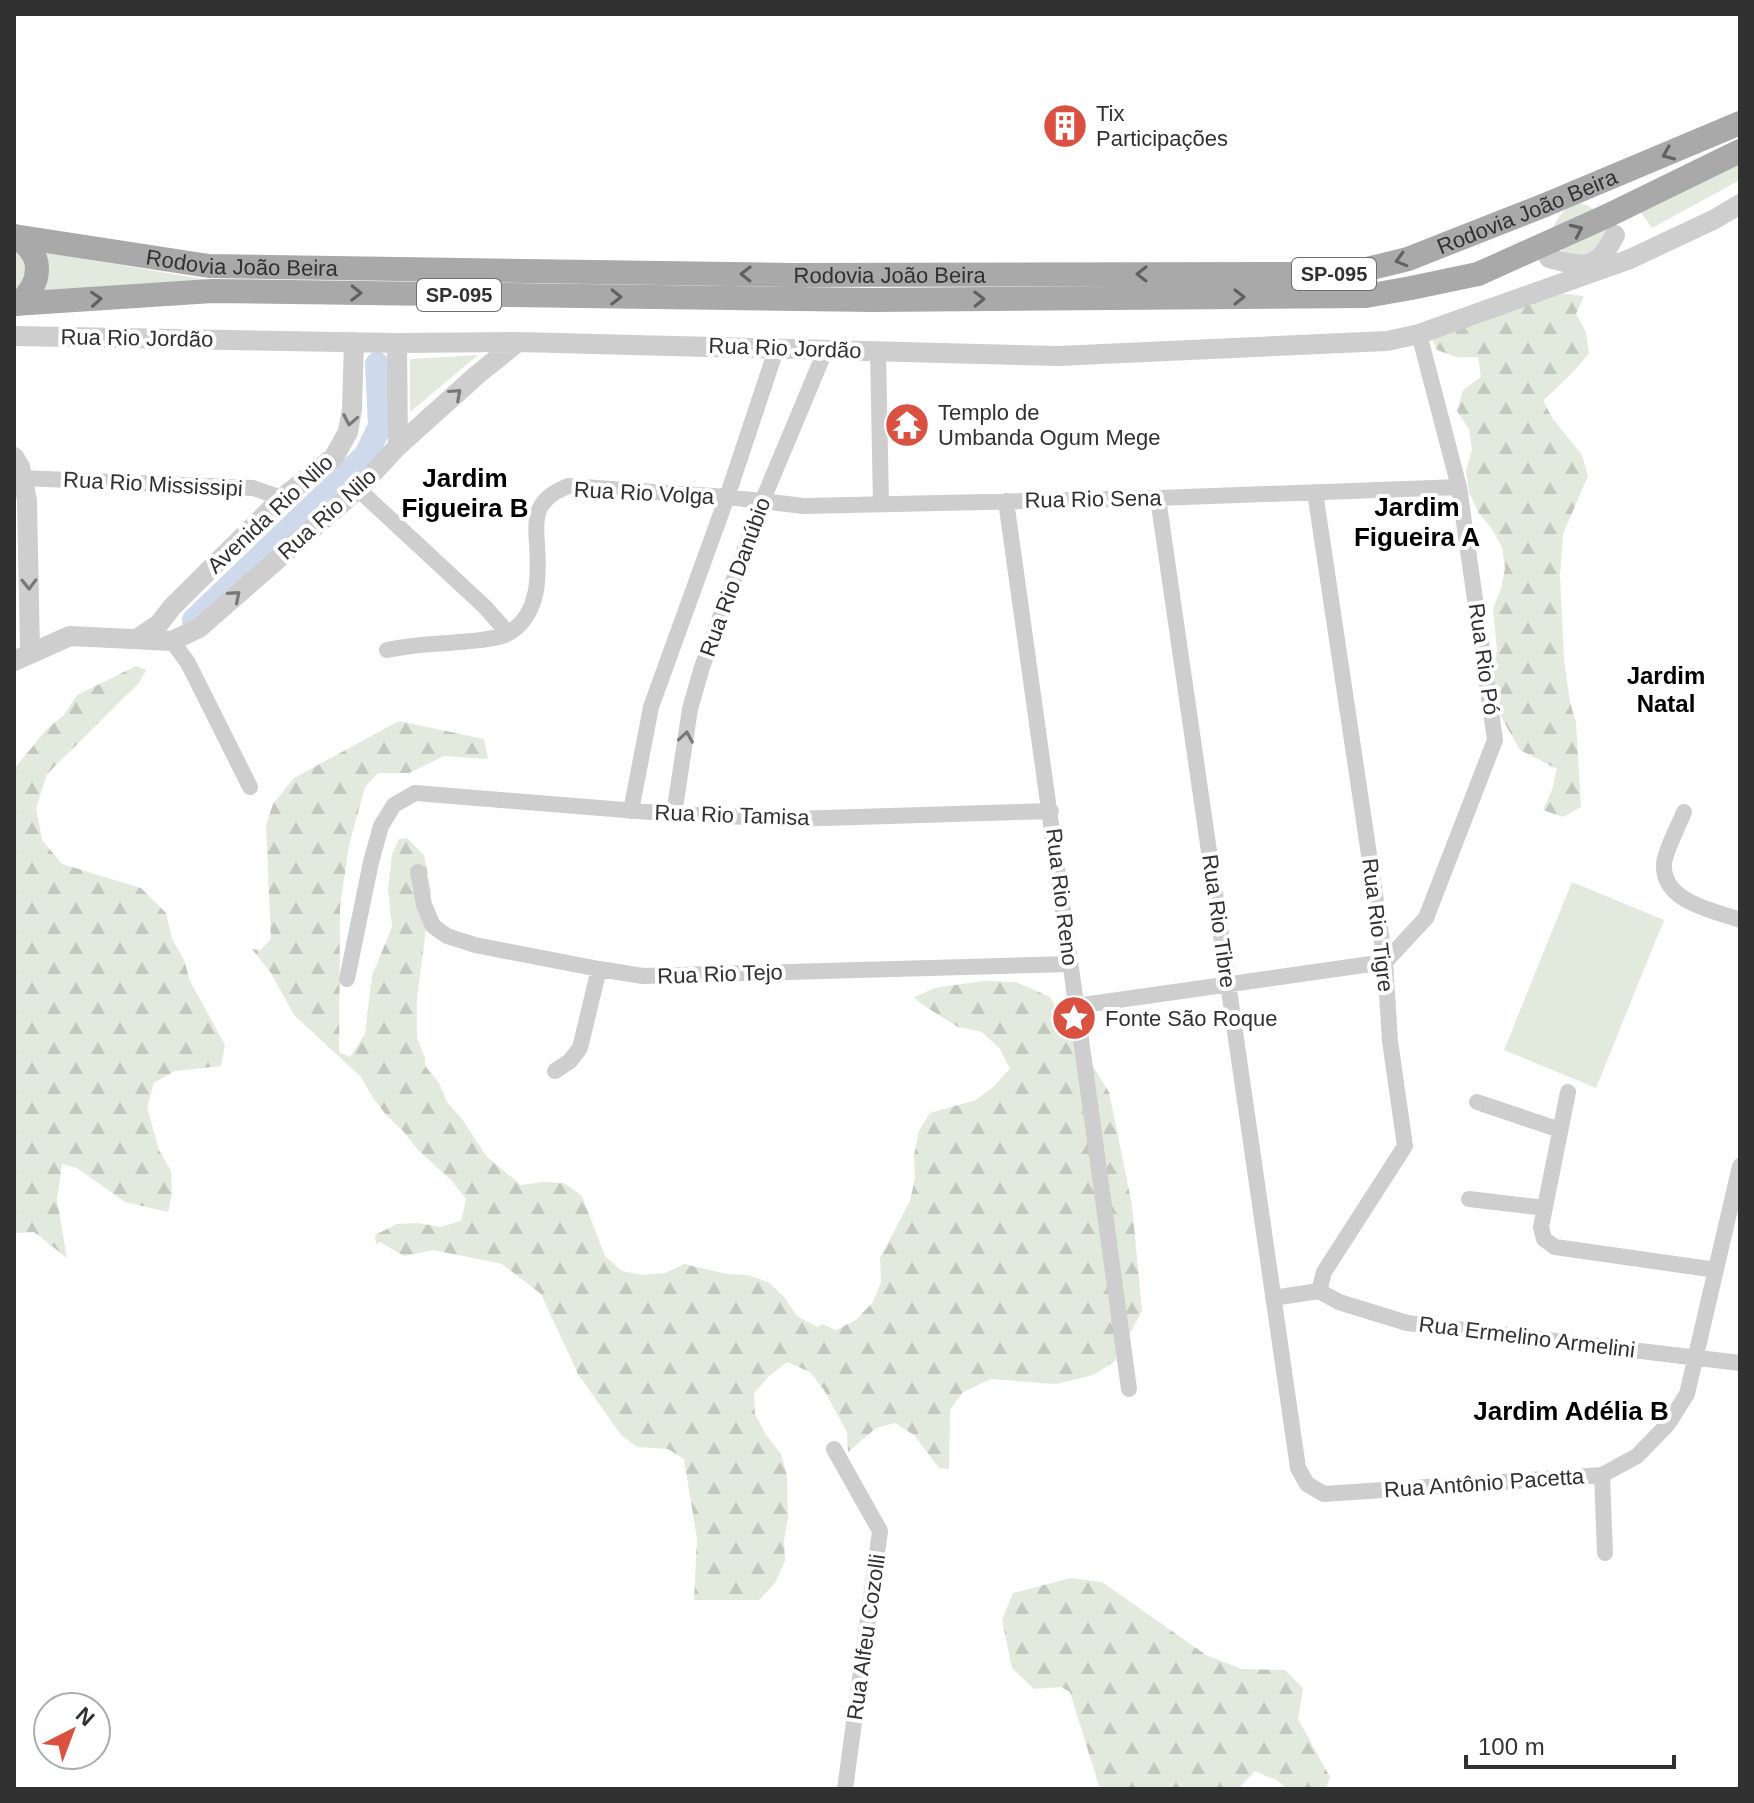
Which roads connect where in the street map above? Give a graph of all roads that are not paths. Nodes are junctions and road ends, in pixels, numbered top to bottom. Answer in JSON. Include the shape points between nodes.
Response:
{"nodes":[{"id":1,"x":1740,"y":123,"type":"edge"},
{"id":2,"x":1740,"y":151,"type":"edge"},
{"id":3,"x":1584,"y":189,"type":"junction"},
{"id":4,"x":1740,"y":204,"type":"edge"},
{"id":5,"x":1545,"y":205,"type":"junction"},
{"id":6,"x":1611,"y":225,"type":"junction"},
{"id":7,"x":14,"y":236,"type":"edge"},
{"id":8,"x":1548,"y":251,"type":"junction"},
{"id":9,"x":1630,"y":259,"type":"junction"},
{"id":10,"x":1547,"y":288,"type":"junction"},
{"id":11,"x":16,"y":304,"type":"edge"},
{"id":12,"x":1419,"y":334,"type":"junction"},
{"id":13,"x":14,"y":336,"type":"edge"},
{"id":14,"x":354,"y":342,"type":"junction"},
{"id":15,"x":518,"y":342,"type":"junction"},
{"id":16,"x":397,"y":343,"type":"junction"},
{"id":17,"x":777,"y":347,"type":"junction"},
{"id":18,"x":826,"y":349,"type":"junction"},
{"id":19,"x":878,"y":351,"type":"junction"},
{"id":20,"x":398,"y":446,"type":"junction"},
{"id":21,"x":14,"y":457,"type":"edge"},
{"id":22,"x":22,"y":478,"type":"junction"},
{"id":23,"x":1459,"y":487,"type":"junction"},
{"id":24,"x":358,"y":489,"type":"junction"},
{"id":25,"x":1315,"y":492,"type":"junction"},
{"id":26,"x":727,"y":497,"type":"junction"},
{"id":27,"x":282,"y":498,"type":"junction"},
{"id":28,"x":1158,"y":498,"type":"junction"},
{"id":29,"x":1006,"y":501,"type":"junction"},
{"id":30,"x":762,"y":502,"type":"junction"},
{"id":31,"x":881,"y":504,"type":"junction"},
{"id":32,"x":166,"y":633,"type":"junction"},
{"id":33,"x":508,"y":633,"type":"junction"},
{"id":34,"x":387,"y":650,"type":"dead end"},
{"id":35,"x":22,"y":657,"type":"edge"},
{"id":36,"x":250,"y":787,"type":"dead end"},
{"id":37,"x":631,"y":811,"type":"junction"},
{"id":38,"x":1051,"y":811,"type":"junction"},
{"id":39,"x":1684,"y":812,"type":"dead end"},
{"id":40,"x":674,"y":814,"type":"junction"},
{"id":41,"x":418,"y":872,"type":"dead end"},
{"id":42,"x":1740,"y":920,"type":"edge"},
{"id":43,"x":1385,"y":962,"type":"junction"},
{"id":44,"x":1070,"y":964,"type":"junction"},
{"id":45,"x":599,"y":969,"type":"junction"},
{"id":46,"x":347,"y":979,"type":"dead end"},
{"id":47,"x":1228,"y":985,"type":"junction"},
{"id":48,"x":1076,"y":1006,"type":"junction"},
{"id":49,"x":555,"y":1071,"type":"dead end"},
{"id":50,"x":1568,"y":1092,"type":"dead end"},
{"id":51,"x":1477,"y":1102,"type":"dead end"},
{"id":52,"x":1560,"y":1130,"type":"junction"},
{"id":53,"x":1740,"y":1166,"type":"edge"},
{"id":54,"x":1469,"y":1199,"type":"dead end"},
{"id":55,"x":1545,"y":1208,"type":"junction"},
{"id":56,"x":1716,"y":1270,"type":"junction"},
{"id":57,"x":1319,"y":1291,"type":"junction"},
{"id":58,"x":1273,"y":1298,"type":"junction"},
{"id":59,"x":1695,"y":1357,"type":"junction"},
{"id":60,"x":1740,"y":1363,"type":"edge"},
{"id":61,"x":1129,"y":1389,"type":"dead end"},
{"id":62,"x":834,"y":1449,"type":"dead end"},
{"id":63,"x":1602,"y":1475,"type":"junction"},
{"id":64,"x":1307,"y":1484,"type":"joint"},
{"id":65,"x":1605,"y":1553,"type":"dead end"},
{"id":66,"x":845,"y":1789,"type":"edge"}],
"edges":[{"from":1,"to":3,"type":"main road","name":"Rodovia João Beira","number":"SP-095","one_way":true},
{"from":2,"to":6,"type":"main road","name":"Rodovia João Beira","number":"SP-095"},
{"from":3,"to":5,"type":"main road","name":"Rodovia João Beira","number":"SP-095"},
{"from":3,"to":6,"type":"main road"},
{"from":4,"to":9,"type":"street","name":"Rua Rio Jordão"},
{"from":5,"to":7,"type":"main road","name":"Rodovia João Beira","number":"SP-095","one_way":true,"via":[[1408,259],[1330,274],[790,275],[209,266]]},
{"from":5,"to":8,"type":"main road"},
{"from":8,"to":6,"type":"main road","name":"Rodovia João Beira","number":"SP-095","one_way":true},
{"from":6,"to":8,"type":"street","via":[[1608,248],[1595,262],[1575,266]]},
{"from":6,"to":9,"type":"street"},
{"from":7,"to":11,"type":"main road","via":[[33,253],[38,267],[36,283]]},
{"from":8,"to":10,"type":"street"},
{"from":11,"to":8,"type":"main road","name":"Rodovia João Beira","number":"SP-095","one_way":true,"via":[[212,291],[873,300],[1366,296],[1478,274]]},
{"from":9,"to":10,"type":"street","name":"Rua Rio Jordão"},
{"from":10,"to":12,"type":"street","name":"Rua Rio Jordão"},
{"from":12,"to":19,"type":"street","name":"Rua Rio Jordão","via":[[1387,341],[1058,356]]},
{"from":12,"to":23,"type":"street","name":"Rua Rio Pó"},
{"from":13,"to":14,"type":"street","name":"Rua Rio Jordão"},
{"from":14,"to":16,"type":"street","name":"Rua Rio Jordão"},
{"from":14,"to":27,"type":"street","name":"Avenida Rio Nilo","one_way":true,"via":[[348,432],[334,457]]},
{"from":15,"to":16,"type":"street","name":"Rua Rio Jordão"},
{"from":15,"to":17,"type":"street","name":"Rua Rio Jordão"},
{"from":20,"to":15,"type":"street","name":"Rua Rio Nilo","one_way":true},
{"from":16,"to":20,"type":"street"},
{"from":17,"to":18,"type":"street","name":"Rua Rio Jordão"},
{"from":17,"to":26,"type":"street","name":"Rua Rio Danúbio"},
{"from":18,"to":19,"type":"street","name":"Rua Rio Jordão"},
{"from":18,"to":30,"type":"street","name":"Rua Rio Danúbio"},
{"from":19,"to":31,"type":"street"},
{"from":20,"to":24,"type":"street","name":"Rua Rio Nilo"},
{"from":21,"to":22,"type":"street"},
{"from":22,"to":27,"type":"street","name":"Rua Rio Mississipi","via":[[253,488]]},
{"from":22,"to":35,"type":"street","one_way":true,"via":[[27,500]]},
{"from":23,"to":25,"type":"street","name":"Rua Rio Sena"},
{"from":23,"to":43,"type":"street","name":"Rua Rio Pó","via":[[1495,740],[1426,918]]},
{"from":32,"to":24,"type":"street","name":"Rua Rio Nilo","one_way":true,"via":[[199,628]]},
{"from":24,"to":33,"type":"street"},
{"from":25,"to":28,"type":"street","name":"Rua Rio Sena"},
{"from":25,"to":43,"type":"street","name":"Rua Rio Tigre"},
{"from":26,"to":30,"type":"street","name":"Rua Rio Sena"},
{"from":26,"to":33,"type":"street","name":"Rua Rio Volga","via":[[568,486],[550,495],[539,509],[536,528],[539,577],[534,599],[526,617]]},
{"from":26,"to":37,"type":"street","name":"Rua Rio Danúbio","via":[[651,707]]},
{"from":27,"to":32,"type":"street","name":"Avenida Rio Nilo","via":[[172,607]]},
{"from":28,"to":29,"type":"street","name":"Rua Rio Sena"},
{"from":28,"to":47,"type":"street","name":"Rua Rio Tibre"},
{"from":29,"to":31,"type":"street","name":"Rua Rio Sena"},
{"from":29,"to":38,"type":"street","name":"Rua Rio Reno"},
{"from":30,"to":31,"type":"street","name":"Rua Rio Sena"},
{"from":40,"to":30,"type":"street","name":"Rua Rio Danúbio","one_way":true,"via":[[690,709]]},
{"from":32,"to":35,"type":"street","via":[[138,638],[70,636]]},
{"from":32,"to":36,"type":"street","via":[[188,663]]},
{"from":33,"to":34,"type":"street"},
{"from":37,"to":40,"type":"street","name":"Rua Rio Tamisa"},
{"from":37,"to":46,"type":"street","name":"Rua Rio Tamisa","via":[[415,793],[394,805],[381,826],[371,862]]},
{"from":38,"to":40,"type":"street","name":"Rua Rio Tamisa","via":[[793,819]]},
{"from":38,"to":44,"type":"street","name":"Rua Rio Reno"},
{"from":39,"to":42,"type":"street","via":[[1664,863],[1666,883],[1679,897]]},
{"from":41,"to":45,"type":"street","name":"Rua Rio Tejo","via":[[433,926],[447,936]]},
{"from":43,"to":47,"type":"street"},
{"from":43,"to":57,"type":"street","name":"Rua Rio Tigre","via":[[1405,1146],[1324,1272]]},
{"from":44,"to":45,"type":"street","name":"Rua Rio Tejo","via":[[643,976]]},
{"from":44,"to":48,"type":"street","name":"Rua Rio Reno"},
{"from":45,"to":49,"type":"street","via":[[580,1048]]},
{"from":47,"to":48,"type":"street"},
{"from":47,"to":58,"type":"street","name":"Rua Rio Tibre"},
{"from":48,"to":61,"type":"street","name":"Rua Rio Reno"},
{"from":50,"to":52,"type":"street"},
{"from":51,"to":52,"type":"street"},
{"from":52,"to":55,"type":"street"},
{"from":53,"to":56,"type":"street","name":"Rua Antônio Pacetta"},
{"from":54,"to":55,"type":"street"},
{"from":55,"to":56,"type":"street","via":[[1544,1239],[1555,1247]]},
{"from":56,"to":59,"type":"street","name":"Rua Antônio Pacetta"},
{"from":57,"to":58,"type":"street"},
{"from":57,"to":59,"type":"street","name":"Rua Ermelino Armelini","via":[[1407,1323]]},
{"from":58,"to":64,"type":"street","name":"Rua Rio Tibre","via":[[1298,1468]]},
{"from":59,"to":60,"type":"street","name":"Rua Ermelino Armelini"},
{"from":59,"to":63,"type":"street","name":"Rua Antônio Pacetta","via":[[1687,1394],[1668,1424],[1637,1456]]},
{"from":62,"to":66,"type":"street","name":"Rua Alfeu Cozolli","via":[[880,1531]]},
{"from":63,"to":64,"type":"street","name":"Rua Antônio Pacetta","via":[[1324,1494]]},
{"from":63,"to":65,"type":"street"}]}
